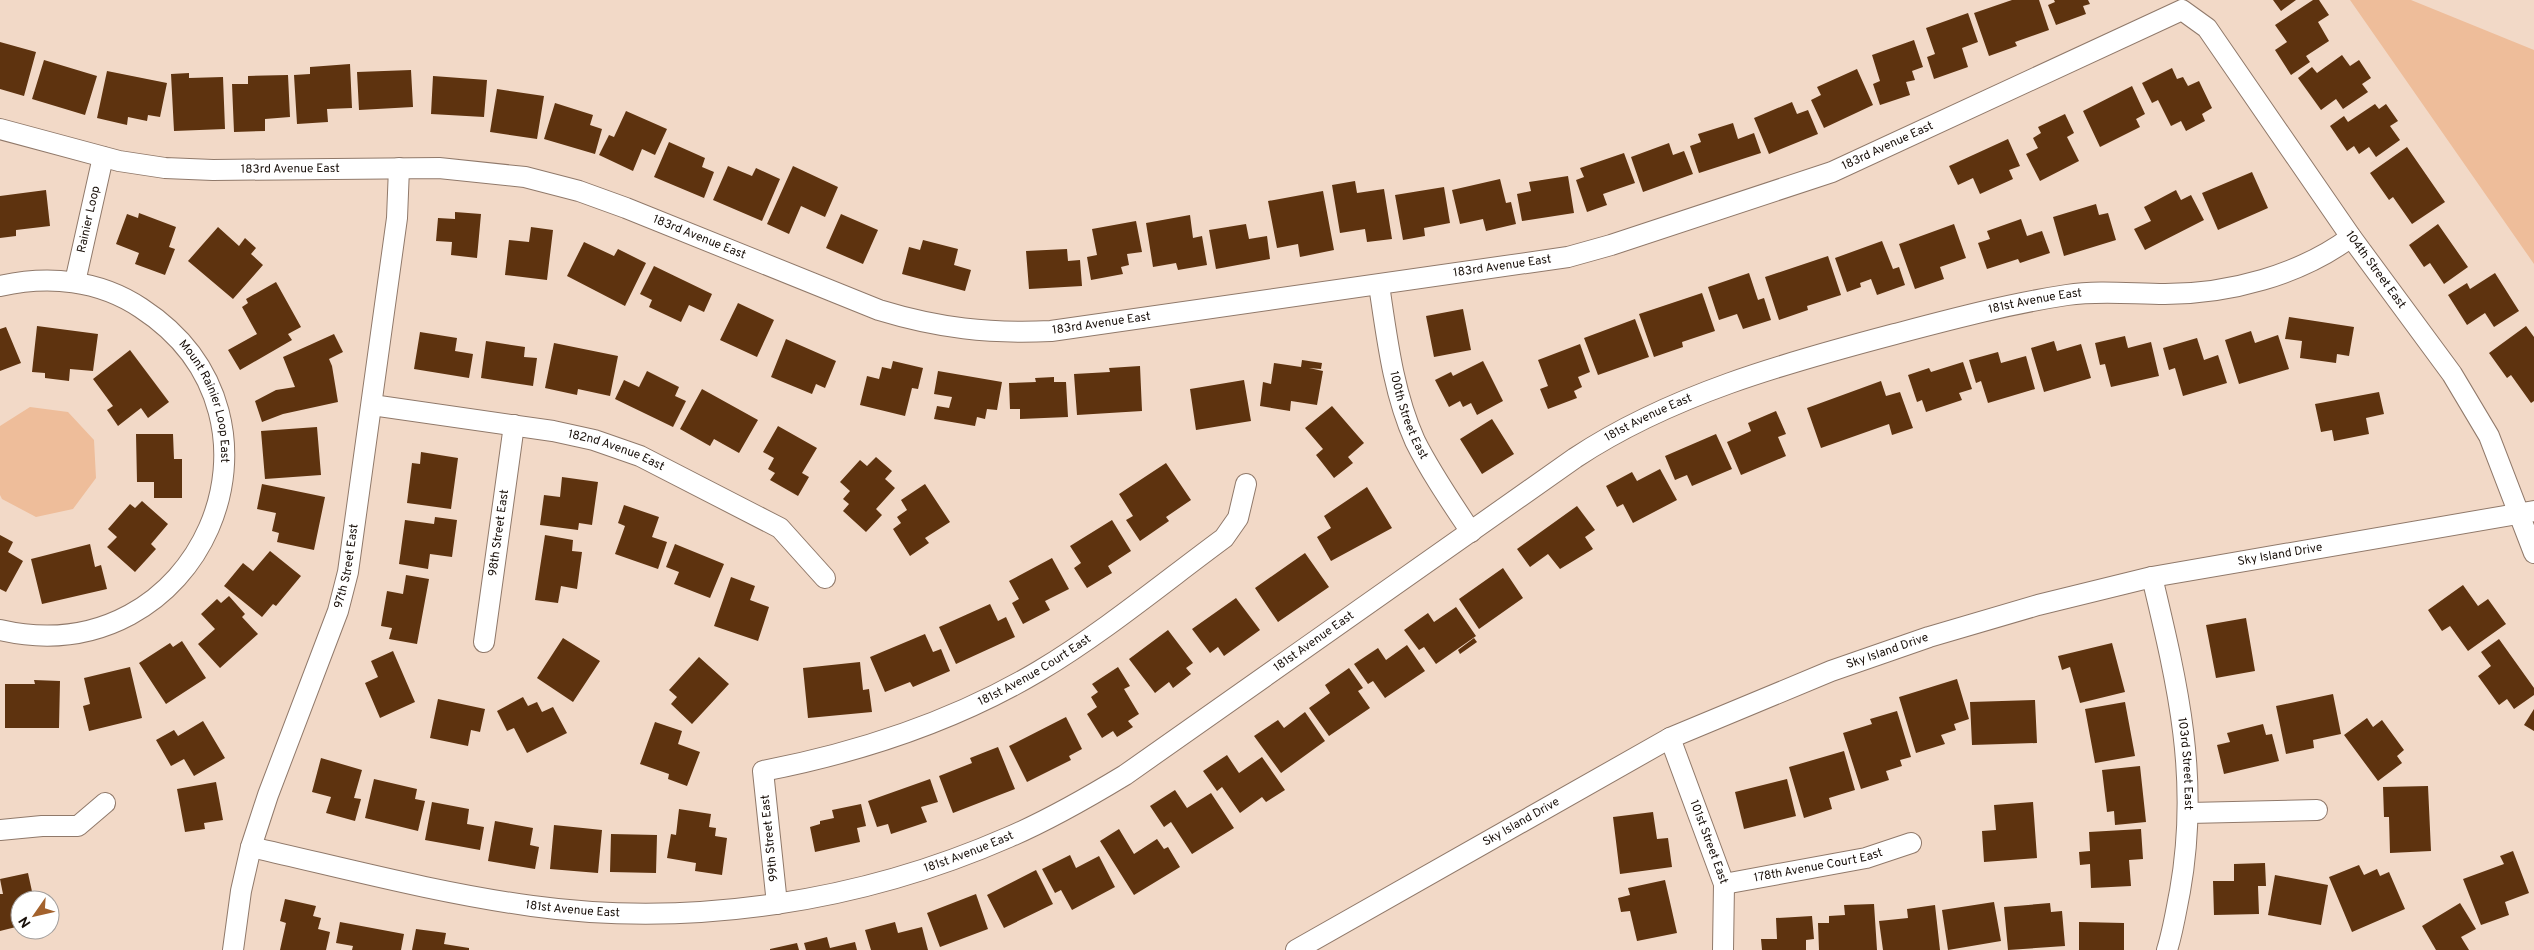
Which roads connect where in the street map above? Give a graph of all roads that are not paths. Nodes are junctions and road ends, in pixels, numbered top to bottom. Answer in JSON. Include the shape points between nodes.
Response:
{"nodes":[{"id":1,"x":2182,"y":10,"type":"joint"},
{"id":2,"x":0,"y":129,"type":"edge"},
{"id":3,"x":103,"y":157,"type":"junction"},
{"id":4,"x":398,"y":168,"type":"junction"},
{"id":5,"x":2351,"y":237,"type":"junction"},
{"id":6,"x":75,"y":282,"type":"junction"},
{"id":7,"x":1380,"y":285,"type":"junction"},
{"id":8,"x":0,"y":286,"type":"edge"},
{"id":9,"x":372,"y":405,"type":"junction"},
{"id":10,"x":514,"y":425,"type":"junction"},
{"id":11,"x":1246,"y":484,"type":"dead end"},
{"id":12,"x":2526,"y":513,"type":"edge"},
{"id":13,"x":1471,"y":532,"type":"junction"},
{"id":14,"x":2534,"y":553,"type":"edge"},
{"id":15,"x":825,"y":578,"type":"dead end"},
{"id":16,"x":2152,"y":578,"type":"junction"},
{"id":17,"x":0,"y":630,"type":"edge"},
{"id":18,"x":484,"y":642,"type":"dead end"},
{"id":19,"x":1670,"y":738,"type":"junction"},
{"id":20,"x":763,"y":771,"type":"joint"},
{"id":21,"x":105,"y":803,"type":"dead end"},
{"id":22,"x":2317,"y":810,"type":"dead end"},
{"id":23,"x":2190,"y":813,"type":"junction"},
{"id":24,"x":0,"y":830,"type":"edge"},
{"id":25,"x":1911,"y":843,"type":"dead end"},
{"id":26,"x":250,"y":847,"type":"junction"},
{"id":27,"x":1724,"y":884,"type":"junction"},
{"id":28,"x":777,"y":904,"type":"junction"},
{"id":29,"x":233,"y":950,"type":"edge"},
{"id":30,"x":1296,"y":950,"type":"edge"},
{"id":31,"x":1723,"y":950,"type":"edge"},
{"id":32,"x":2166,"y":950,"type":"edge"}],
"edges":[{"from":1,"to":5,"type":"street","name":"104th Street East","via":[[2207,28]]},
{"from":1,"to":7,"type":"street","name":"183rd Avenue East","via":[[1832,172],[1568,257]]},
{"from":2,"to":3,"type":"street","name":"183rd Avenue East"},
{"from":3,"to":4,"type":"street","name":"183rd Avenue East","via":[[165,168],[213,170]]},
{"from":3,"to":6,"type":"street","name":"Rainier Loop"},
{"from":4,"to":7,"type":"street","name":"183rd Avenue East","via":[[479,170],[525,177],[579,191],[879,310],[917,322],[964,330],[1006,333],[1051,331]]},
{"from":4,"to":9,"type":"street","name":"97th Street East","via":[[397,218]]},
{"from":5,"to":12,"type":"street","name":"104th Street East","via":[[2452,374],[2489,436]]},
{"from":5,"to":13,"type":"street","name":"181st Avenue East","via":[[2314,260],[2245,284],[2206,291],[2071,294],[2018,302],[1788,362],[1645,417],[1604,438]]},
{"from":6,"to":8,"type":"street","name":"Mount Rainier Loop East","via":[[21,281]]},
{"from":6,"to":17,"type":"street","name":"Mount Rainier Loop East","via":[[129,300],[158,319],[192,356],[216,404],[222,428],[224,464],[220,500],[213,522],[190,563],[149,604],[127,618],[102,628],[57,636],[20,635]]},
{"from":7,"to":13,"type":"street","name":"100th Street East","via":[[1390,357],[1406,416],[1434,476]]},
{"from":9,"to":10,"type":"street","name":"182nd Avenue East"},
{"from":9,"to":26,"type":"street","name":"97th Street East","via":[[348,572],[338,611]]},
{"from":10,"to":15,"type":"street","name":"182nd Avenue East","via":[[594,440],[658,465],[780,528]]},
{"from":10,"to":18,"type":"street","name":"98th Street East"},
{"from":11,"to":20,"type":"street","name":"181st Avenue Court East","via":[[1238,518],[1224,538],[1088,639],[1040,670],[925,727],[822,759]]},
{"from":12,"to":14,"type":"street","name":"104th Street East"},
{"from":12,"to":16,"type":"street","name":"Sky Island Drive"},
{"from":13,"to":28,"type":"street","name":"181st Avenue East","via":[[1133,770],[1072,807],[955,859],[868,886]]},
{"from":16,"to":19,"type":"street","name":"Sky Island Drive","via":[[2038,605],[1928,637],[1831,671]]},
{"from":16,"to":23,"type":"street","name":"103rd Street East","via":[[2185,733]]},
{"from":19,"to":27,"type":"street","name":"101st Street East"},
{"from":19,"to":30,"type":"street","name":"Sky Island Drive"},
{"from":20,"to":28,"type":"street","name":"99th Street East"},
{"from":21,"to":24,"type":"street","via":[[78,826]]},
{"from":22,"to":23,"type":"street"},
{"from":23,"to":32,"type":"street","name":"103rd Street East","via":[[2173,933]]},
{"from":25,"to":27,"type":"street","name":"178th Avenue Court East","via":[[1866,858]]},
{"from":26,"to":28,"type":"street","name":"181st Avenue East","via":[[464,895],[533,906],[668,914]]},
{"from":26,"to":29,"type":"street","name":"97th Street East"},
{"from":27,"to":31,"type":"street","name":"101st Street East"}]}
